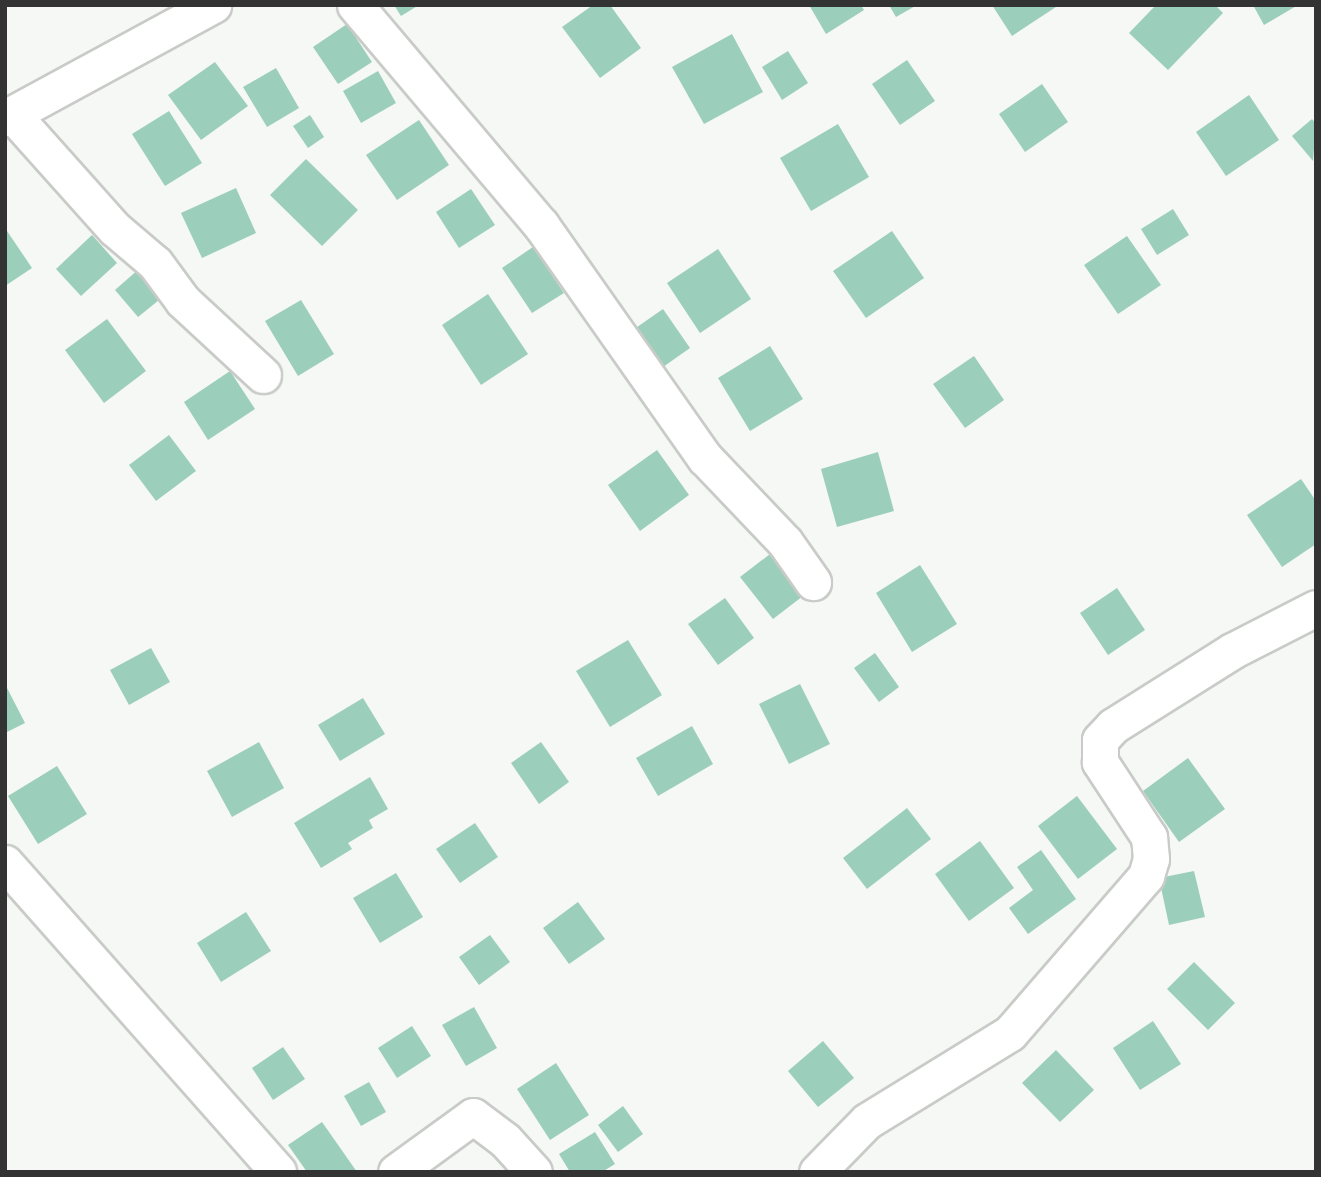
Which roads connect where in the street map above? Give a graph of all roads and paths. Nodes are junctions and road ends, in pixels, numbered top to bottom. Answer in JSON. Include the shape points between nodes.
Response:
{"nodes":[{"id":1,"x":212,"y":5,"type":"edge"},
{"id":2,"x":355,"y":5,"type":"edge"},
{"id":3,"x":9,"y":116,"type":"edge"},
{"id":4,"x":263,"y":375,"type":"dead end"},
{"id":5,"x":813,"y":582,"type":"dead end"},
{"id":6,"x":1316,"y":608,"type":"edge"},
{"id":7,"x":5,"y":863,"type":"edge"},
{"id":8,"x":278,"y":1172,"type":"edge"},
{"id":9,"x":396,"y":1172,"type":"edge"},
{"id":10,"x":534,"y":1172,"type":"edge"},
{"id":11,"x":817,"y":1172,"type":"edge"}],
"edges":[{"from":1,"to":3,"type":"street"},
{"from":2,"to":5,"type":"street","via":[[541,225],[705,458],[785,542]]},
{"from":3,"to":4,"type":"street","via":[[115,229],[155,263],[183,301]]},
{"from":6,"to":11,"type":"street","via":[[1232,651],[1113,726],[1100,740],[1100,762],[1149,837],[1151,859],[1146,876],[1010,1033],[867,1121]]},
{"from":7,"to":8,"type":"street"},
{"from":9,"to":10,"type":"street","via":[[473,1116],[496,1131]]}]}
